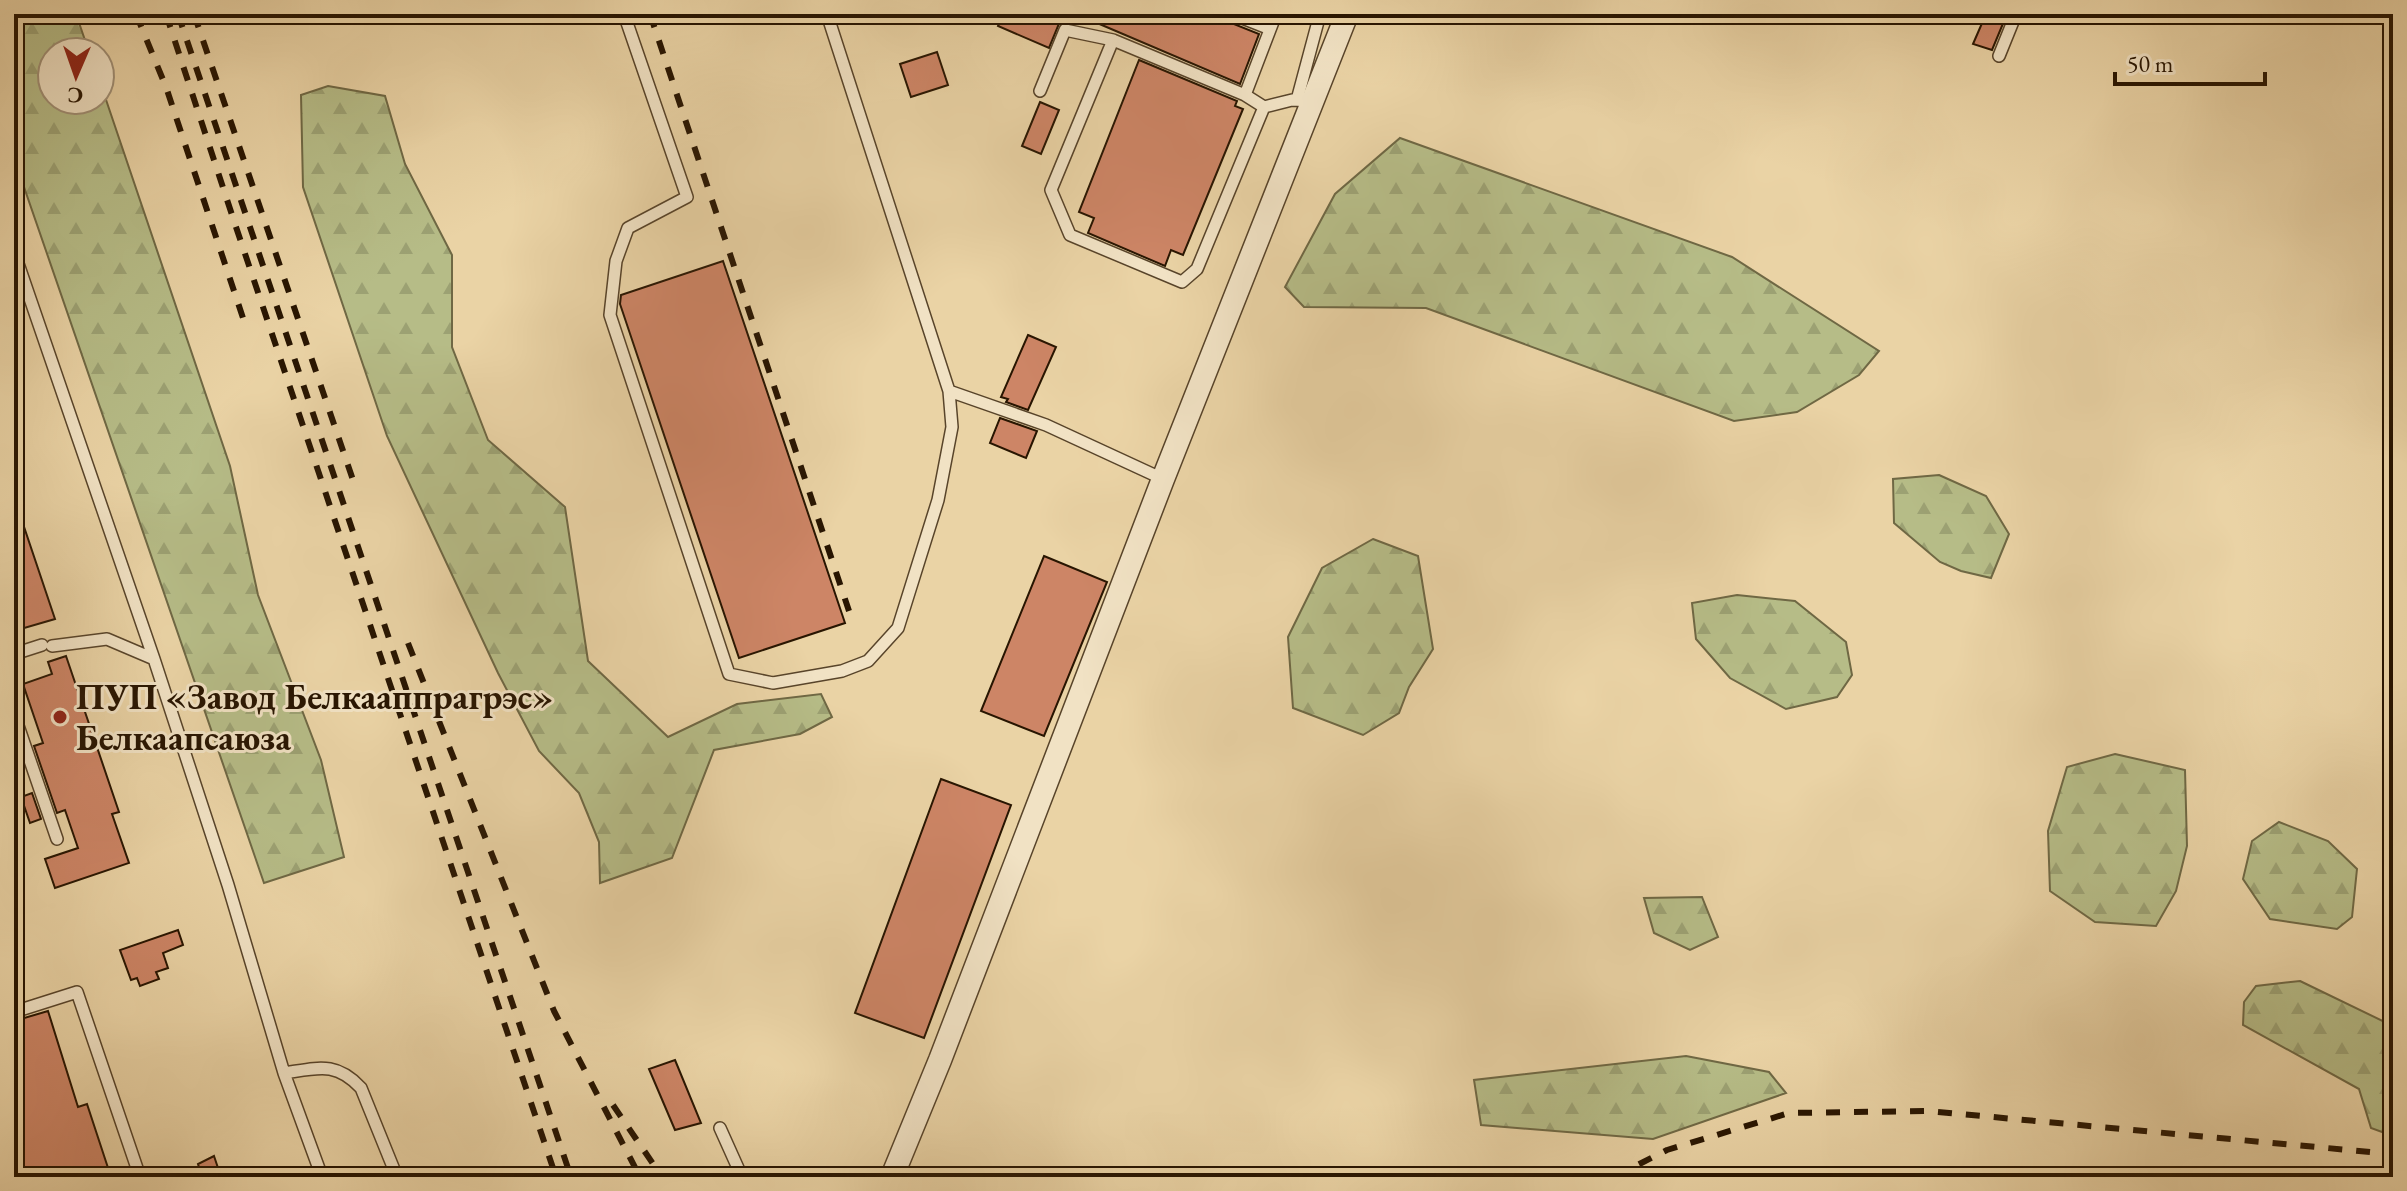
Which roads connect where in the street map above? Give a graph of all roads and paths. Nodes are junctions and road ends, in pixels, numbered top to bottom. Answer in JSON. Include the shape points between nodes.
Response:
{"nodes":[{"id":1,"x":624,"y":14,"type":"edge"},
{"id":2,"x":827,"y":14,"type":"edge"},
{"id":3,"x":1232,"y":14,"type":"edge"},
{"id":4,"x":1276,"y":14,"type":"edge"},
{"id":5,"x":1320,"y":14,"type":"edge"},
{"id":6,"x":1347,"y":14,"type":"edge"},
{"id":7,"x":2016,"y":14,"type":"edge"},
{"id":8,"x":1270,"y":29,"type":"junction"},
{"id":9,"x":1113,"y":40,"type":"junction"},
{"id":10,"x":1999,"y":56,"type":"dead end"},
{"id":11,"x":1040,"y":91,"type":"dead end"},
{"id":12,"x":1245,"y":95,"type":"junction"},
{"id":13,"x":1305,"y":100,"type":"junction"},
{"id":14,"x":1264,"y":107,"type":"junction"},
{"id":15,"x":14,"y":255,"type":"edge"},
{"id":16,"x":20,"y":291,"type":"edge"},
{"id":17,"x":949,"y":391,"type":"junction"},
{"id":18,"x":1163,"y":479,"type":"junction"},
{"id":19,"x":14,"y":654,"type":"edge"},
{"id":20,"x":154,"y":659,"type":"junction"},
{"id":21,"x":14,"y":714,"type":"edge"},
{"id":22,"x":57,"y":839,"type":"dead end"},
{"id":23,"x":14,"y":1012,"type":"edge"},
{"id":24,"x":284,"y":1073,"type":"junction"},
{"id":25,"x":720,"y":1128,"type":"dead end"},
{"id":26,"x":140,"y":1177,"type":"edge"},
{"id":27,"x":322,"y":1177,"type":"edge"},
{"id":28,"x":397,"y":1177,"type":"edge"},
{"id":29,"x":742,"y":1177,"type":"edge"},
{"id":30,"x":892,"y":1177,"type":"edge"}],
"edges":[{"from":1,"to":17,"type":"lane","via":[[687,197],[628,228],[616,261],[610,315],[729,674],[773,683],[842,671],[868,661],[898,628],[938,500],[952,427]]},
{"from":2,"to":17,"type":"lane"},
{"from":3,"to":8,"type":"lane"},
{"from":4,"to":8,"type":"lane"},
{"from":5,"to":13,"type":"lane","via":[[1301,77]]},
{"from":6,"to":13,"type":"street"},
{"from":7,"to":10,"type":"lane"},
{"from":8,"to":12,"type":"lane"},
{"from":9,"to":11,"type":"lane","via":[[1065,30]]},
{"from":9,"to":12,"type":"lane"},
{"from":9,"to":14,"type":"lane","via":[[1051,190],[1070,235],[1182,282],[1197,269]]},
{"from":12,"to":14,"type":"lane"},
{"from":13,"to":14,"type":"lane"},
{"from":13,"to":18,"type":"street"},
{"from":15,"to":16,"type":"lane"},
{"from":16,"to":20,"type":"lane"},
{"from":17,"to":18,"type":"lane","via":[[1046,425]]},
{"from":18,"to":30,"type":"street"},
{"from":19,"to":20,"type":"lane","via":[[107,639]]},
{"from":20,"to":24,"type":"lane"},
{"from":21,"to":22,"type":"lane"},
{"from":23,"to":26,"type":"lane","via":[[77,992]]},
{"from":24,"to":27,"type":"lane"},
{"from":24,"to":28,"type":"lane","via":[[325,1067],[351,1077],[361,1088]]},
{"from":25,"to":29,"type":"lane"}]}
